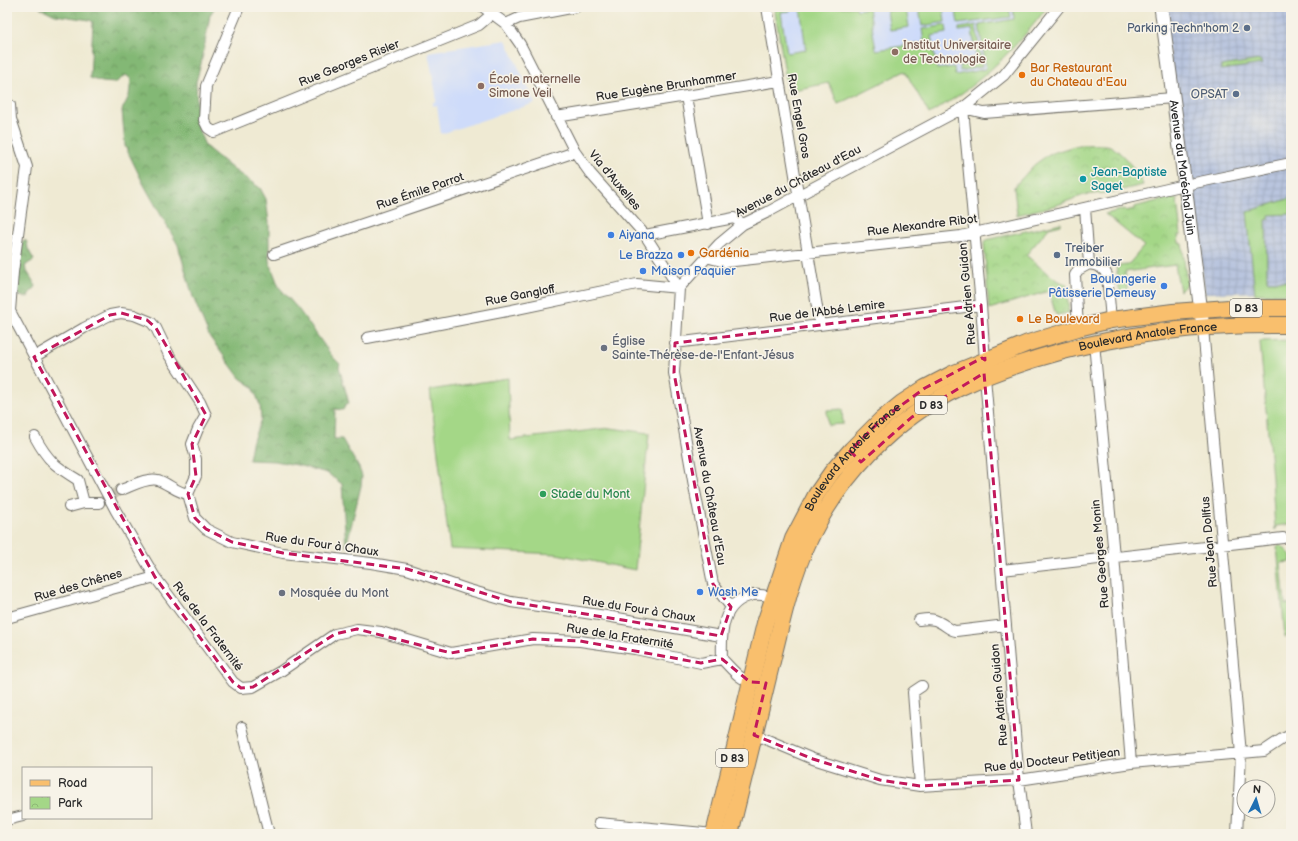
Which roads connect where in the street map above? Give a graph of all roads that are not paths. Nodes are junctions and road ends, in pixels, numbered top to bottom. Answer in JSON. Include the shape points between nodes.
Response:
{"nodes":[{"id":1,"x":239,"y":7,"type":"edge"},
{"id":2,"x":483,"y":7,"type":"edge"},
{"id":3,"x":576,"y":7,"type":"edge"},
{"id":4,"x":767,"y":7,"type":"edge"},
{"id":5,"x":1059,"y":7,"type":"edge"},
{"id":6,"x":1160,"y":7,"type":"edge"},
{"id":7,"x":492,"y":14,"type":"junction"},
{"id":8,"x":506,"y":24,"type":"junction"},
{"id":9,"x":779,"y":81,"type":"junction"},
{"id":10,"x":686,"y":96,"type":"junction"},
{"id":11,"x":1173,"y":98,"type":"junction"},
{"id":12,"x":10,"y":105,"type":"dead end"},
{"id":13,"x":963,"y":108,"type":"junction"},
{"id":14,"x":556,"y":117,"type":"junction"},
{"id":15,"x":575,"y":152,"type":"junction"},
{"id":16,"x":1291,"y":163,"type":"edge"},
{"id":17,"x":1185,"y":185,"type":"junction"},
{"id":18,"x":799,"y":195,"type":"junction"},
{"id":19,"x":1085,"y":208,"type":"junction"},
{"id":20,"x":708,"y":224,"type":"junction"},
{"id":21,"x":743,"y":224,"type":"junction"},
{"id":22,"x":975,"y":233,"type":"junction"},
{"id":23,"x":645,"y":235,"type":"junction"},
{"id":24,"x":808,"y":252,"type":"junction"},
{"id":25,"x":274,"y":254,"type":"dead end"},
{"id":26,"x":706,"y":257,"type":"junction"},
{"id":27,"x":1089,"y":264,"type":"junction"},
{"id":28,"x":679,"y":288,"type":"junction"},
{"id":29,"x":981,"y":305,"type":"junction"},
{"id":30,"x":1291,"y":308,"type":"edge"},
{"id":31,"x":9,"y":310,"type":"edge"},
{"id":32,"x":1201,"y":310,"type":"junction"},
{"id":33,"x":1111,"y":320,"type":"junction"},
{"id":34,"x":820,"y":325,"type":"junction"},
{"id":35,"x":1291,"y":325,"type":"edge"},
{"id":36,"x":1078,"y":328,"type":"junction"},
{"id":37,"x":1203,"y":328,"type":"junction"},
{"id":38,"x":368,"y":338,"type":"dead end"},
{"id":39,"x":675,"y":343,"type":"junction"},
{"id":40,"x":1094,"y":343,"type":"junction"},
{"id":41,"x":34,"y":358,"type":"junction"},
{"id":42,"x":985,"y":360,"type":"junction"},
{"id":43,"x":984,"y":377,"type":"junction"},
{"id":44,"x":35,"y":437,"type":"dead end"},
{"id":45,"x":122,"y":490,"type":"tunnel mouth"},
{"id":46,"x":188,"y":494,"type":"junction"},
{"id":47,"x":84,"y":503,"type":"junction"},
{"id":48,"x":99,"y":503,"type":"tunnel mouth"},
{"id":49,"x":69,"y":507,"type":"dead end"},
{"id":50,"x":1283,"y":538,"type":"dead end"},
{"id":51,"x":1222,"y":544,"type":"junction"},
{"id":52,"x":1114,"y":556,"type":"junction"},
{"id":53,"x":1002,"y":570,"type":"junction"},
{"id":54,"x":155,"y":577,"type":"junction"},
{"id":55,"x":133,"y":583,"type":"joint"},
{"id":56,"x":772,"y":599,"type":"junction"},
{"id":57,"x":731,"y":607,"type":"junction"},
{"id":58,"x":7,"y":618,"type":"edge"},
{"id":59,"x":919,"y":620,"type":"dead end"},
{"id":60,"x":1006,"y":624,"type":"junction"},
{"id":61,"x":721,"y":636,"type":"junction"},
{"id":62,"x":778,"y":636,"type":"junction"},
{"id":63,"x":722,"y":659,"type":"junction"},
{"id":64,"x":750,"y":682,"type":"junction"},
{"id":65,"x":766,"y":684,"type":"junction"},
{"id":66,"x":922,"y":686,"type":"dead end"},
{"id":67,"x":242,"y":727,"type":"dead end"},
{"id":68,"x":754,"y":735,"type":"junction"},
{"id":69,"x":1291,"y":735,"type":"edge"},
{"id":70,"x":1241,"y":754,"type":"junction"},
{"id":71,"x":1131,"y":763,"type":"junction"},
{"id":72,"x":1019,"y":780,"type":"junction"},
{"id":73,"x":920,"y":786,"type":"junction"},
{"id":74,"x":22,"y":816,"type":"edge"},
{"id":75,"x":7,"y":820,"type":"edge"},
{"id":76,"x":599,"y":823,"type":"dead end"},
{"id":77,"x":269,"y":834,"type":"edge"},
{"id":78,"x":714,"y":834,"type":"edge"},
{"id":79,"x":730,"y":834,"type":"edge"},
{"id":80,"x":1026,"y":834,"type":"edge"},
{"id":81,"x":1237,"y":834,"type":"edge"}],
"edges":[{"from":1,"to":7,"type":"street","name":"Rue Georges Risler","via":[[206,86],[204,120],[208,128],[214,132],[479,25]]},
{"from":2,"to":7,"type":"street","name":"Via d'Auxelles"},
{"from":3,"to":8,"type":"street","via":[[518,18]]},
{"from":4,"to":9,"type":"street","name":"Rue Engel Gros"},
{"from":5,"to":13,"type":"street","name":"Avenue du Château d'Eau","via":[[1004,75]]},
{"from":6,"to":11,"type":"street","name":"Avenue du Maréchal Juin"},
{"from":7,"to":8,"type":"street","name":"Via d'Auxelles"},
{"from":8,"to":14,"type":"street","name":"Via d'Auxelles","via":[[520,44]]},
{"from":9,"to":10,"type":"street","name":"Rue Eugène Brunhammer"},
{"from":9,"to":18,"type":"street","name":"Rue Engel Gros"},
{"from":10,"to":14,"type":"street","name":"Rue Eugène Brunhammer"},
{"from":10,"to":20,"type":"street"},
{"from":11,"to":13,"type":"street","via":[[984,113]]},
{"from":11,"to":17,"type":"street","name":"Avenue du Maréchal Juin"},
{"from":12,"to":31,"type":"street","name":"Rue de la Fraternité","via":[[11,119],[27,167]]},
{"from":13,"to":18,"type":"street","name":"Avenue du Château d'Eau"},
{"from":13,"to":22,"type":"street","name":"Rue Adrien Guidon"},
{"from":14,"to":15,"type":"street","name":"Via d'Auxelles"},
{"from":15,"to":23,"type":"street","name":"Via d'Auxelles","via":[[590,173]]},
{"from":15,"to":25,"type":"street","name":"Rue Émile Parrot"},
{"from":16,"to":17,"type":"street","name":"Rue Alexandre Ribot"},
{"from":17,"to":19,"type":"street","name":"Rue Alexandre Ribot"},
{"from":17,"to":32,"type":"street","name":"Avenue du Maréchal Juin"},
{"from":18,"to":21,"type":"street","name":"Avenue du Château d'Eau"},
{"from":18,"to":24,"type":"street","name":"Rue Engel Gros"},
{"from":19,"to":22,"type":"street","name":"Rue Alexandre Ribot"},
{"from":19,"to":27,"type":"street"},
{"from":20,"to":21,"type":"street","via":[[734,218]]},
{"from":20,"to":23,"type":"street"},
{"from":21,"to":26,"type":"street","name":"Avenue du Château d'Eau"},
{"from":22,"to":24,"type":"street","name":"Rue Alexandre Ribot"},
{"from":22,"to":29,"type":"street","name":"Rue Adrien Guidon"},
{"from":23,"to":28,"type":"street","name":"Via d'Auxelles"},
{"from":24,"to":26,"type":"street","name":"Rue Alexandre Ribot","via":[[725,262]]},
{"from":24,"to":34,"type":"street","name":"Rue Engel Gros"},
{"from":26,"to":28,"type":"street","name":"Avenue du Château d'Eau"},
{"from":27,"to":33,"type":"street","via":[[1097,265],[1107,275]]},
{"from":27,"to":36,"type":"street","via":[[1078,270],[1075,275]]},
{"from":28,"to":38,"type":"street","name":"Rue Gangloff","via":[[637,284]]},
{"from":28,"to":39,"type":"street","name":"Avenue du Château d'Eau"},
{"from":29,"to":34,"type":"street","name":"Rue de l'Abbé Lemire"},
{"from":29,"to":42,"type":"street","name":"Rue Adrien Guidon"},
{"from":30,"to":32,"type":"main road","name":"Boulevard Anatole France","number":"D 83"},
{"from":31,"to":41,"type":"street","name":"Rue de la Fraternité"},
{"from":32,"to":33,"type":"main road","name":"Boulevard Anatole France","number":"D 83"},
{"from":32,"to":37,"type":"street","name":"Avenue du Maréchal Juin"},
{"from":33,"to":36,"type":"main road","name":"Boulevard Anatole France","number":"D 83"},
{"from":34,"to":39,"type":"street","name":"Rue de l'Abbé Lemire"},
{"from":35,"to":37,"type":"main road","name":"Boulevard Anatole France","number":"D 83"},
{"from":36,"to":42,"type":"main road","name":"Boulevard Anatole France","number":"D 83"},
{"from":37,"to":40,"type":"main road","name":"Boulevard Anatole France","number":"D 83"},
{"from":37,"to":51,"type":"street","name":"Rue Jean Dollfus"},
{"from":39,"to":57,"type":"street","name":"Avenue du Château d'Eau","via":[[674,373],[713,584]]},
{"from":40,"to":43,"type":"main road","name":"Boulevard Anatole France","number":"D 83"},
{"from":40,"to":52,"type":"street","name":"Rue Georges Monin"},
{"from":41,"to":46,"type":"street","via":[[110,315],[134,315],[151,322],[206,415],[192,444],[196,459],[196,476]]},
{"from":41,"to":54,"type":"street","name":"Rue de la Fraternité","via":[[116,511]]},
{"from":42,"to":56,"type":"main road","name":"Boulevard Anatole France","number":"D 83","via":[[952,374],[914,395],[881,420],[852,449],[816,495],[793,539]]},
{"from":43,"to":53,"type":"street","name":"Rue Adrien Guidon"},
{"from":43,"to":62,"type":"main road","name":"Boulevard Anatole France","number":"D 83","via":[[959,388],[912,417],[890,434],[846,480],[821,517],[807,545],[796,572]]},
{"from":44,"to":47,"type":"street","via":[[43,452],[57,468],[78,480]]},
{"from":45,"to":46,"type":"street","via":[[146,481],[158,480],[180,493]]},
{"from":46,"to":61,"type":"street","name":"Rue du Four à Chaux","via":[[195,518],[206,529],[232,542],[283,553],[407,569],[511,602]]},
{"from":47,"to":48,"type":"street"},
{"from":47,"to":49,"type":"street"},
{"from":50,"to":51,"type":"street"},
{"from":51,"to":52,"type":"street"},
{"from":51,"to":70,"type":"street","name":"Rue Jean Dollfus"},
{"from":52,"to":53,"type":"street"},
{"from":52,"to":71,"type":"street","name":"Rue Georges Monin"},
{"from":53,"to":60,"type":"street","name":"Rue Adrien Guidon"},
{"from":54,"to":55,"type":"street","name":"Rue de la Fraternité"},
{"from":54,"to":63,"type":"street","name":"Rue de la Fraternité","via":[[233,682],[241,688],[253,687],[281,671],[335,634],[357,629],[381,632],[451,653],[533,639],[580,641],[701,663]]},
{"from":55,"to":58,"type":"street","name":"Rue des Chênes"},
{"from":56,"to":57,"type":"street","via":[[762,594],[746,597]]},
{"from":56,"to":62,"type":"street","via":[[776,603]]},
{"from":56,"to":64,"type":"main road","name":"Boulevard Anatole France","number":"D 83"},
{"from":57,"to":61,"type":"street","via":[[724,621]]},
{"from":59,"to":60,"type":"street","name":"Rue Adrien Guidon","via":[[932,619],[956,631]]},
{"from":60,"to":72,"type":"street","name":"Rue Adrien Guidon"},
{"from":61,"to":63,"type":"street"},
{"from":62,"to":65,"type":"main road","name":"Boulevard Anatole France","number":"D 83"},
{"from":63,"to":64,"type":"street","via":[[736,674]]},
{"from":64,"to":65,"type":"street"},
{"from":64,"to":78,"type":"main road","name":"Boulevard Anatole France","number":"D 83"},
{"from":65,"to":68,"type":"main road","name":"Boulevard Anatole France","number":"D 83"},
{"from":66,"to":73,"type":"street","via":[[912,692]]},
{"from":67,"to":77,"type":"street"},
{"from":68,"to":73,"type":"street","name":"Rue du Docteur Petitjean","via":[[813,760],[880,780]]},
{"from":68,"to":79,"type":"main road","name":"Boulevard Anatole France","number":"D 83"},
{"from":69,"to":70,"type":"street","via":[[1264,751]]},
{"from":70,"to":71,"type":"street","name":"Rue du Docteur Petitjean"},
{"from":70,"to":81,"type":"street","name":"Rue Jean Dollfus"},
{"from":71,"to":72,"type":"street","name":"Rue du Docteur Petitjean"},
{"from":72,"to":73,"type":"street","name":"Rue du Docteur Petitjean"},
{"from":72,"to":80,"type":"street","name":"Rue Adrien Guidon"},
{"from":74,"to":75,"type":"street"},
{"from":76,"to":78,"type":"street"}]}
